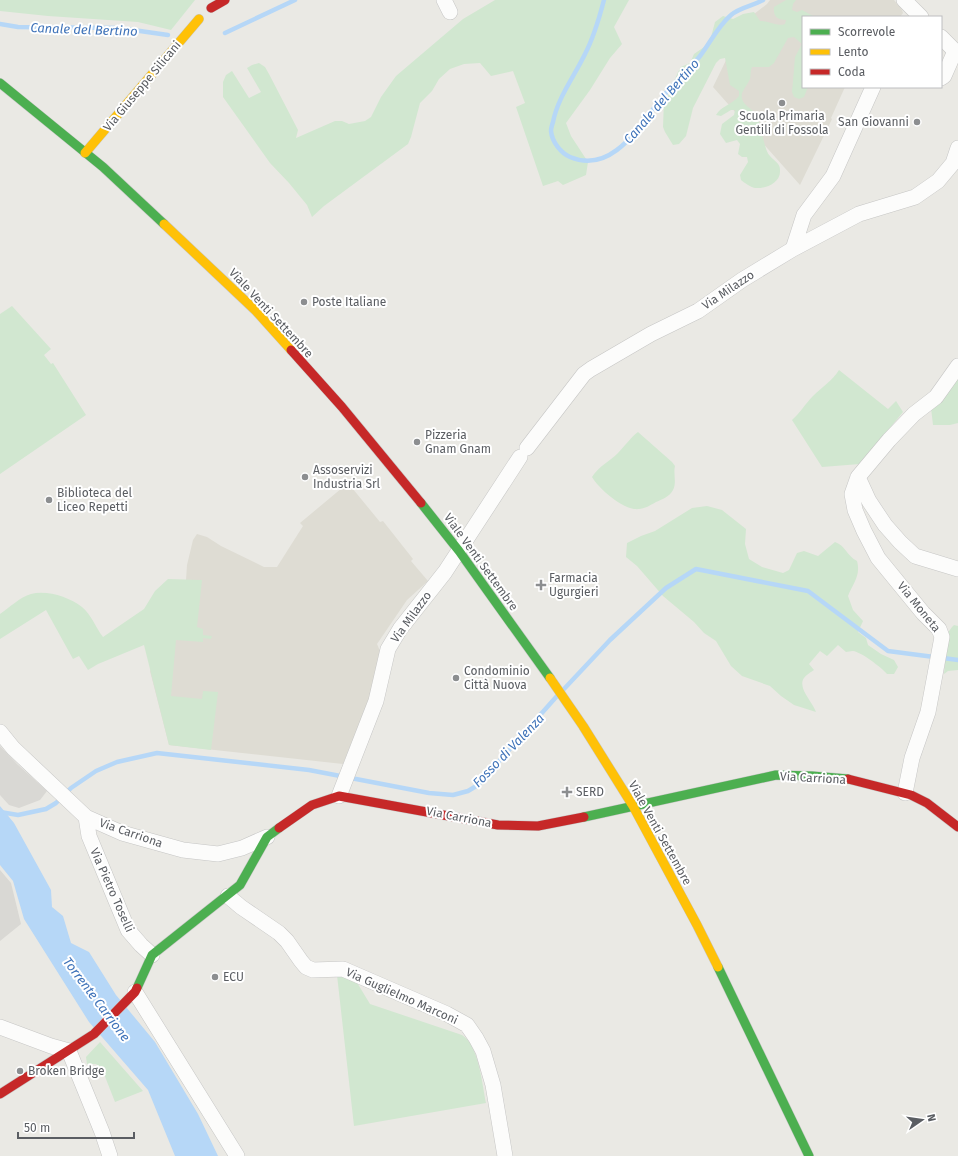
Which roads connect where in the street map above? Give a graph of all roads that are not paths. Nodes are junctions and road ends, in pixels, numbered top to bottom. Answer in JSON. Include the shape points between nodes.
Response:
{"nodes":[{"id":1,"x":225,"y":0,"type":"edge"},
{"id":2,"x":904,"y":0,"type":"edge"},
{"id":3,"x":211,"y":8,"type":"dead end"},
{"id":4,"x":920,"y":16,"type":"edge"},
{"id":5,"x":199,"y":18,"type":"dead end"},
{"id":6,"x":942,"y":38,"type":"edge"},
{"id":7,"x":956,"y":53,"type":"edge"},
{"id":8,"x":942,"y":77,"type":"edge"},
{"id":9,"x":0,"y":83,"type":"edge"},
{"id":10,"x":873,"y":88,"type":"edge"},
{"id":11,"x":958,"y":148,"type":"edge"},
{"id":12,"x":85,"y":154,"type":"junction"},
{"id":13,"x":955,"y":167,"type":"edge"},
{"id":14,"x":792,"y":249,"type":"junction"},
{"id":15,"x":958,"y":366,"type":"edge"},
{"id":16,"x":858,"y":478,"type":"junction"},
{"id":17,"x":459,"y":551,"type":"junction"},
{"id":18,"x":958,"y":569,"type":"edge"},
{"id":19,"x":0,"y":732,"type":"edge"},
{"id":20,"x":340,"y":792,"type":"junction"},
{"id":21,"x":905,"y":793,"type":"junction"},
{"id":22,"x":633,"y":806,"type":"junction"},
{"id":23,"x":83,"y":814,"type":"junction"},
{"id":24,"x":958,"y":827,"type":"edge"},
{"id":25,"x":267,"y":837,"type":"junction"},
{"id":26,"x":228,"y":896,"type":"junction"},
{"id":27,"x":152,"y":955,"type":"junction"},
{"id":28,"x":131,"y":996,"type":"junction"},
{"id":29,"x":0,"y":1027,"type":"edge"},
{"id":30,"x":69,"y":1051,"type":"junction"},
{"id":31,"x":0,"y":1094,"type":"edge"},
{"id":32,"x":110,"y":1156,"type":"edge"},
{"id":33,"x":236,"y":1156,"type":"edge"},
{"id":34,"x":505,"y":1156,"type":"edge"},
{"id":35,"x":809,"y":1156,"type":"edge"}],
"edges":[{"from":1,"to":3,"type":"main road"},
{"from":2,"to":4,"type":"street"},
{"from":5,"to":12,"type":"main road","name":"Via Giuseppe Silicani"},
{"from":6,"to":7,"type":"street"},
{"from":7,"to":8,"type":"street"},
{"from":9,"to":12,"type":"main road","name":"Viale Venti Settembre"},
{"from":10,"to":14,"type":"street","via":[[834,176],[804,215]]},
{"from":11,"to":13,"type":"street","name":"Via Milazzo"},
{"from":12,"to":17,"type":"main road","name":"Viale Venti Settembre","via":[[103,167],[255,310],[342,408]]},
{"from":13,"to":14,"type":"street","name":"Via Milazzo","via":[[915,197],[859,214]]},
{"from":14,"to":17,"type":"street","name":"Via Milazzo","via":[[698,311],[651,334],[584,374],[524,453]]},
{"from":15,"to":16,"type":"street","name":"Via Moneta","via":[[936,397],[914,414]]},
{"from":16,"to":18,"type":"street","via":[[885,525],[915,556]]},
{"from":16,"to":21,"type":"street","name":"Via Moneta","via":[[852,494],[855,510],[878,558],[939,629],[942,637],[928,712],[912,758]]},
{"from":17,"to":20,"type":"street","name":"Via Milazzo","via":[[400,629],[388,649],[376,701]]},
{"from":17,"to":22,"type":"main road","name":"Viale Venti Settembre","via":[[572,710]]},
{"from":19,"to":23,"type":"street","name":"Via Carriona","via":[[13,748]]},
{"from":20,"to":22,"type":"main road","name":"Via Carriona","via":[[498,825],[538,826]]},
{"from":20,"to":25,"type":"main road","name":"Via Carriona","via":[[312,805]]},
{"from":21,"to":22,"type":"main road","name":"Via Carriona","via":[[842,778],[776,776]]},
{"from":21,"to":24,"type":"main road","name":"Via Carriona","via":[[927,803]]},
{"from":22,"to":35,"type":"main road","name":"Viale Venti Settembre","via":[[739,1008]]},
{"from":23,"to":25,"type":"street","name":"Via Carriona","via":[[122,833],[183,850],[218,854],[242,848]]},
{"from":23,"to":27,"type":"street","name":"Via Pietro Toselli","via":[[89,836],[128,930]]},
{"from":25,"to":26,"type":"main road","via":[[244,880]]},
{"from":26,"to":27,"type":"main road"},
{"from":26,"to":34,"type":"street","name":"Via Guglielmo Marconi","via":[[279,933],[306,967],[313,970],[343,969],[467,1025],[482,1051],[493,1085]]},
{"from":27,"to":28,"type":"main road"},
{"from":28,"to":30,"type":"main road","via":[[94,1034]]},
{"from":28,"to":33,"type":"street"},
{"from":29,"to":30,"type":"street"},
{"from":30,"to":31,"type":"main road"},
{"from":30,"to":32,"type":"street"}]}
